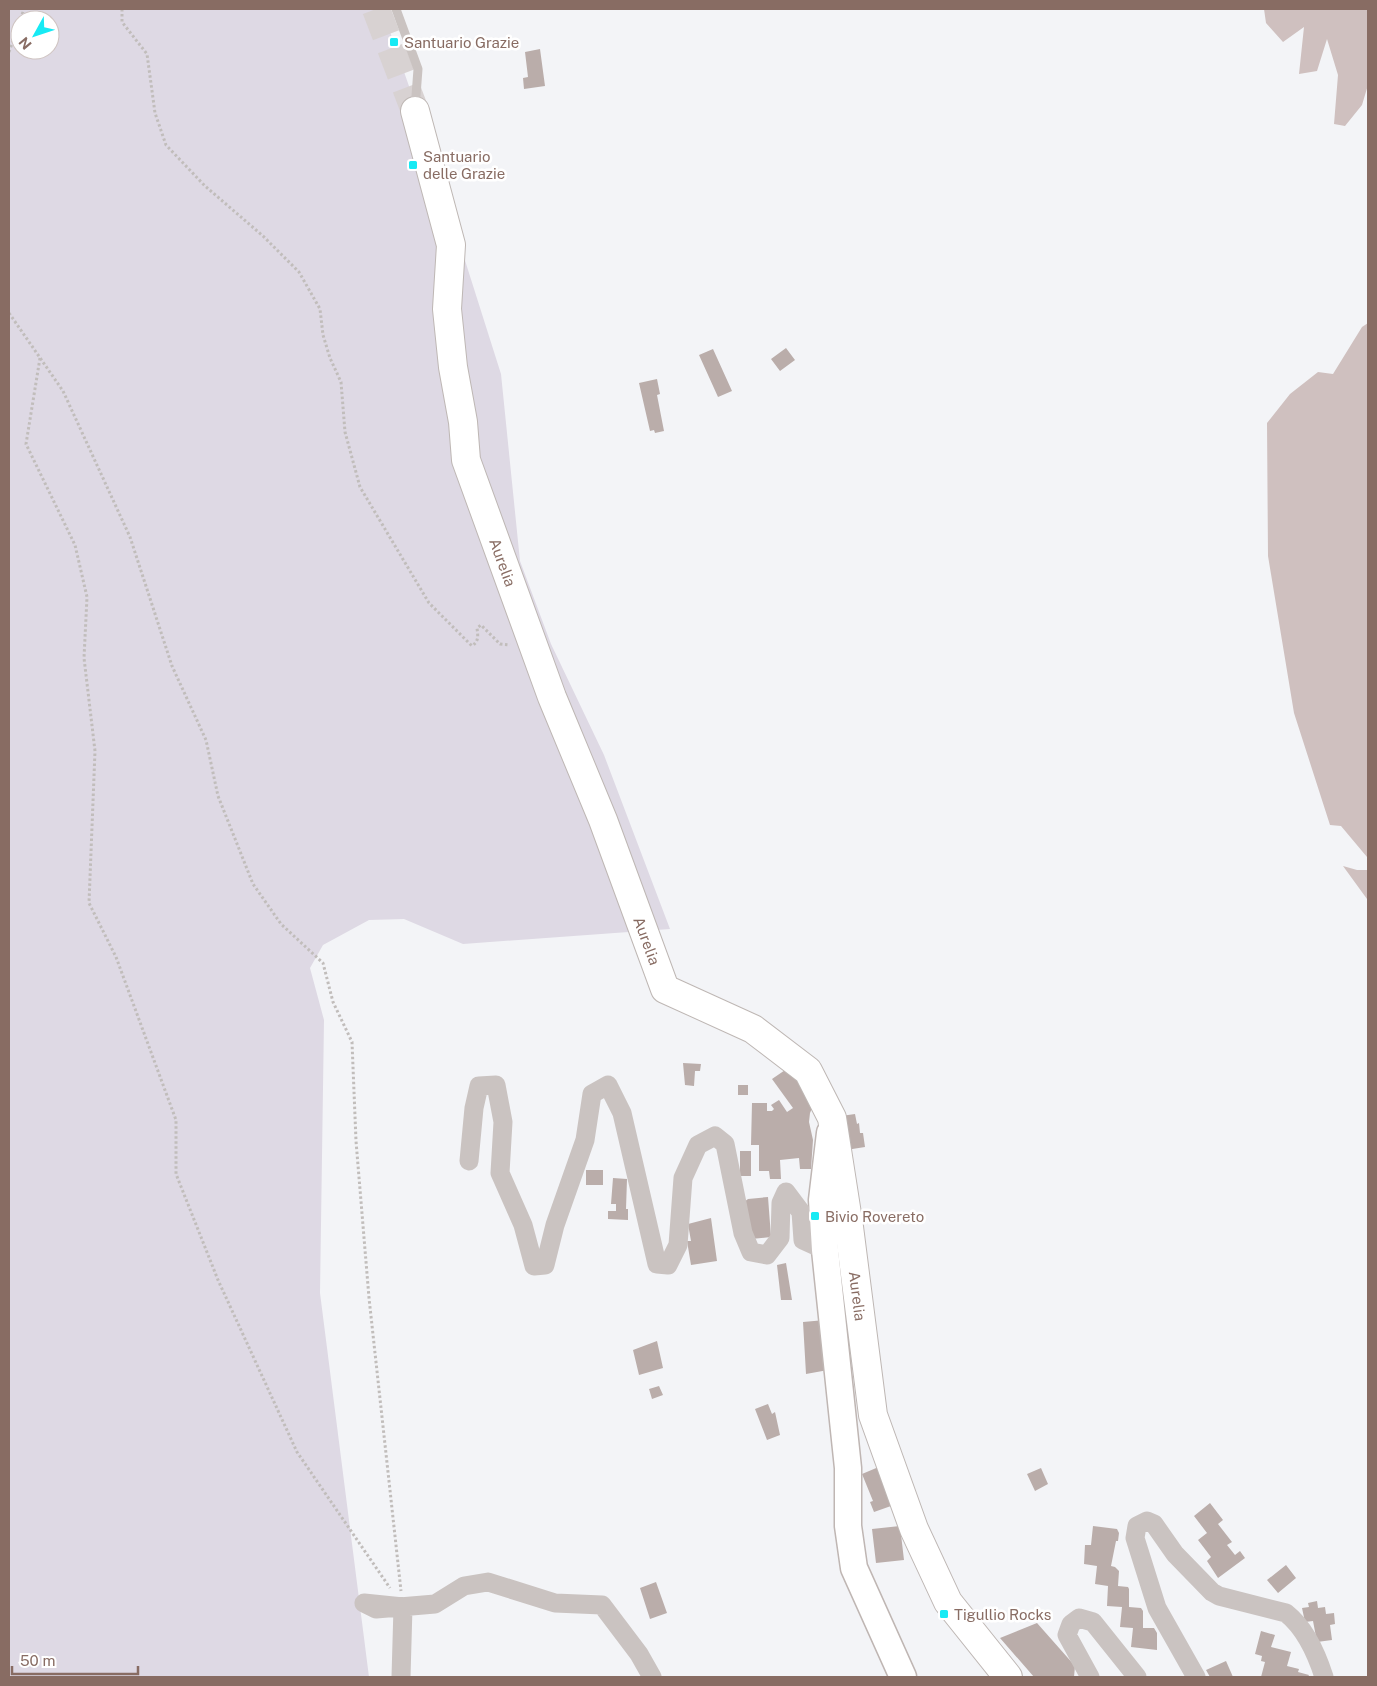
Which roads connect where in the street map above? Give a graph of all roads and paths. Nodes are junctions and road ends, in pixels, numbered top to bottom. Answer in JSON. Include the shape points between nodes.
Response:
{"nodes":[{"id":1,"x":24,"y":9,"type":"edge"},
{"id":2,"x":122,"y":9,"type":"edge"},
{"id":3,"x":396,"y":9,"type":"edge"},
{"id":4,"x":9,"y":52,"type":"edge"},
{"id":5,"x":415,"y":111,"type":"joint"},
{"id":6,"x":9,"y":312,"type":"edge"},
{"id":7,"x":40,"y":358,"type":"junction"},
{"id":8,"x":523,"y":616,"type":"junction"},
{"id":9,"x":832,"y":1118,"type":"junction"},
{"id":10,"x":468,"y":1161,"type":"dead end"},
{"id":11,"x":825,"y":1250,"type":"junction"},
{"id":12,"x":403,"y":1607,"type":"junction"},
{"id":13,"x":401,"y":1677,"type":"edge"},
{"id":14,"x":652,"y":1677,"type":"edge"},
{"id":15,"x":902,"y":1677,"type":"edge"},
{"id":16,"x":1008,"y":1677,"type":"edge"},
{"id":17,"x":1090,"y":1677,"type":"edge"},
{"id":18,"x":1137,"y":1677,"type":"edge"},
{"id":19,"x":1196,"y":1677,"type":"edge"},
{"id":20,"x":1324,"y":1677,"type":"edge"}],
"edges":[{"from":1,"to":4,"type":"path"},
{"from":2,"to":8,"type":"path","via":[[122,22],[147,54],[155,113],[166,145],[204,186],[299,272],[320,309],[323,335],[341,382],[345,432],[360,487],[429,603],[472,646],[478,638],[476,628],[480,624],[500,644],[510,645]]},
{"from":3,"to":5,"type":"lane","via":[[418,69]]},
{"from":5,"to":8,"type":"main road","name":"Aurelia","via":[[451,244],[447,309],[466,460]]},
{"from":6,"to":7,"type":"path"},
{"from":7,"to":12,"type":"path","via":[[63,391],[130,538],[172,666],[206,740],[218,796],[253,884],[281,924],[323,963],[333,1002],[352,1042],[356,1141],[369,1298]]},
{"from":7,"to":12,"type":"path","via":[[26,444],[75,545],[87,596],[84,658],[96,751],[89,903],[116,957],[176,1120],[176,1174],[218,1280],[297,1452]]},
{"from":8,"to":9,"type":"main road","name":"Aurelia","via":[[665,989],[753,1029],[808,1071]]},
{"from":9,"to":11,"type":"street","via":[[822,1200]]},
{"from":9,"to":16,"type":"main road","name":"Aurelia","via":[[850,1228],[872,1415],[914,1529],[948,1602]]},
{"from":10,"to":11,"type":"street","via":[[479,1086],[496,1085],[503,1122],[500,1173],[523,1225],[534,1266],[545,1265],[555,1225],[585,1140],[592,1094],[608,1085],[622,1113],[657,1264],[668,1266],[678,1245],[683,1178],[694,1153],[698,1145],[715,1136],[724,1144],[743,1233],[751,1252],[767,1255],[780,1238],[781,1203],[786,1192],[801,1212],[803,1240]]},
{"from":11,"to":15,"type":"street","via":[[848,1468],[848,1526],[854,1568]]},
{"from":12,"to":13,"type":"street"},
{"from":12,"to":14,"type":"street","via":[[435,1604],[464,1586],[488,1582],[555,1603],[602,1605],[640,1654]]},
{"from":17,"to":18,"type":"street","via":[[1067,1635],[1071,1624],[1079,1618],[1093,1622]]},
{"from":19,"to":20,"type":"street","via":[[1169,1633],[1154,1600],[1135,1538],[1138,1526],[1147,1521],[1154,1524],[1176,1554],[1212,1592],[1286,1613],[1295,1620],[1318,1658]]}]}
